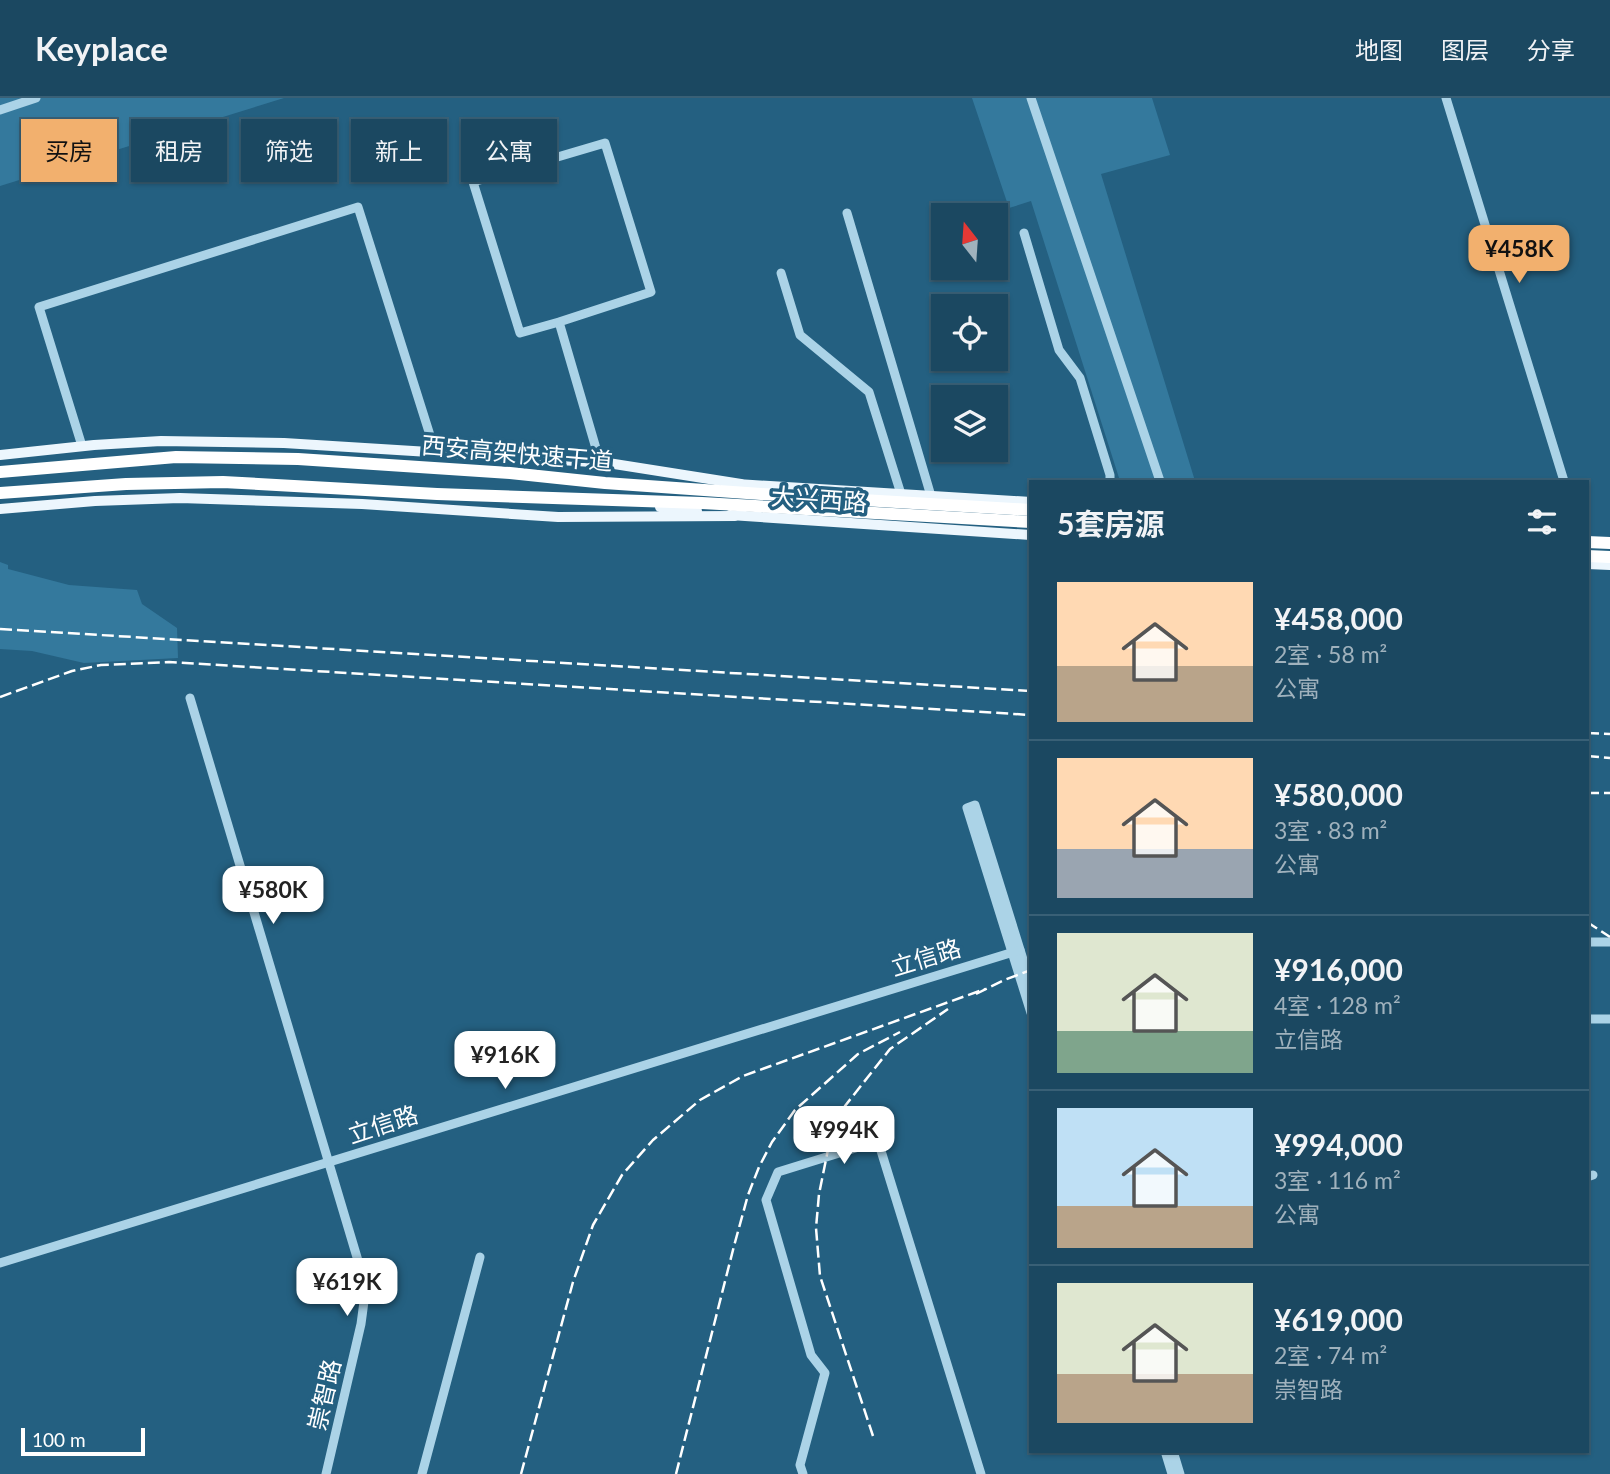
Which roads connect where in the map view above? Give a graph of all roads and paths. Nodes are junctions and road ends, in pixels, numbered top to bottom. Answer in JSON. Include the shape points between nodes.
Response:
{"nodes":[{"id":1,"x":36,"y":98,"type":"edge"},
{"id":2,"x":1031,"y":98,"type":"edge"},
{"id":3,"x":1446,"y":98,"type":"edge"},
{"id":4,"x":0,"y":110,"type":"edge"},
{"id":5,"x":847,"y":214,"type":"dead end"},
{"id":6,"x":1024,"y":233,"type":"dead end"},
{"id":7,"x":781,"y":273,"type":"dead end"},
{"id":8,"x":559,"y":322,"type":"junction"},
{"id":9,"x":82,"y":446,"type":"junction"},
{"id":10,"x":435,"y":451,"type":"junction"},
{"id":11,"x":0,"y":455,"type":"edge"},
{"id":12,"x":600,"y":462,"type":"junction"},
{"id":13,"x":0,"y":472,"type":"edge"},
{"id":14,"x":1110,"y":480,"type":"edge"},
{"id":15,"x":1160,"y":480,"type":"edge"},
{"id":16,"x":1564,"y":480,"type":"edge"},
{"id":17,"x":605,"y":483,"type":"junction"},
{"id":18,"x":741,"y":484,"type":"junction"},
{"id":19,"x":0,"y":493,"type":"edge"},
{"id":20,"x":901,"y":494,"type":"junction"},
{"id":21,"x":931,"y":496,"type":"junction"},
{"id":22,"x":606,"y":500,"type":"junction"},
{"id":23,"x":761,"y":500,"type":"junction"},
{"id":24,"x":1029,"y":502,"type":"edge"},
{"id":25,"x":0,"y":509,"type":"edge"},
{"id":26,"x":1029,"y":510,"type":"edge"},
{"id":27,"x":735,"y":516,"type":"junction"},
{"id":28,"x":1029,"y":522,"type":"edge"},
{"id":29,"x":1029,"y":535,"type":"edge"},
{"id":30,"x":1589,"y":536,"type":"edge"},
{"id":31,"x":1610,"y":537,"type":"edge"},
{"id":32,"x":1589,"y":542,"type":"edge"},
{"id":33,"x":1610,"y":543,"type":"edge"},
{"id":34,"x":1589,"y":556,"type":"edge"},
{"id":35,"x":1610,"y":557,"type":"edge"},
{"id":36,"x":1589,"y":564,"type":"edge"},
{"id":37,"x":1610,"y":565,"type":"edge"},
{"id":38,"x":190,"y":698,"type":"dead end"},
{"id":39,"x":1589,"y":942,"type":"edge"},
{"id":40,"x":1610,"y":942,"type":"edge"},
{"id":41,"x":1016,"y":951,"type":"junction"},
{"id":42,"x":1029,"y":980,"type":"edge"},
{"id":43,"x":1028,"y":994,"type":"edge"},
{"id":44,"x":1589,"y":1019,"type":"edge"},
{"id":45,"x":1610,"y":1019,"type":"edge"},
{"id":46,"x":328,"y":1163,"type":"junction"},
{"id":47,"x":480,"y":1257,"type":"dead end"},
{"id":48,"x":0,"y":1263,"type":"edge"},
{"id":49,"x":1166,"y":1453,"type":"edge"},
{"id":50,"x":1174,"y":1453,"type":"edge"},
{"id":51,"x":326,"y":1474,"type":"edge"},
{"id":52,"x":422,"y":1474,"type":"edge"},
{"id":53,"x":803,"y":1474,"type":"edge"},
{"id":54,"x":981,"y":1474,"type":"edge"},
{"id":55,"x":1172,"y":1474,"type":"edge"},
{"id":56,"x":1180,"y":1474,"type":"edge"}],
"edges":[{"from":1,"to":4,"type":"street"},
{"from":2,"to":15,"type":"street"},
{"from":3,"to":16,"type":"street"},
{"from":5,"to":21,"type":"street"},
{"from":6,"to":14,"type":"street","via":[[1059,349],[1080,378]]},
{"from":7,"to":20,"type":"street","via":[[800,335],[869,392]]},
{"from":8,"to":8,"type":"street","via":[[651,292],[605,143],[473,182],[520,333]]},
{"from":8,"to":12,"type":"street"},
{"from":9,"to":10,"type":"main road","via":[[210,441]]},
{"from":9,"to":10,"type":"street","via":[[39,307],[358,207]]},
{"from":9,"to":11,"type":"main road"},
{"from":10,"to":12,"type":"main road"},
{"from":12,"to":18,"type":"main road"},
{"from":13,"to":17,"type":"highway","name":"西安高架快速干道","via":[[176,457],[287,459]]},
{"from":17,"to":18,"type":"main road","name":"大兴西路"},
{"from":17,"to":23,"type":"highway","name":"西安高架快速干道"},
{"from":18,"to":20,"type":"main road","name":"大兴西路"},
{"from":19,"to":22,"type":"highway","name":"西安高架快速干道","via":[[190,482]]},
{"from":20,"to":21,"type":"main road","name":"大兴西路"},
{"from":21,"to":24,"type":"main road","name":"大兴西路"},
{"from":22,"to":23,"type":"highway","name":"西安高架快速干道"},
{"from":22,"to":27,"type":"main road","name":"大兴西路"},
{"from":23,"to":26,"type":"highway","name":"西安高架快速干道"},
{"from":23,"to":28,"type":"highway","name":"西安高架快速干道"},
{"from":25,"to":27,"type":"main road","via":[[180,498],[558,517]]},
{"from":27,"to":29,"type":"main road","name":"大兴西路"},
{"from":30,"to":31,"type":"main road"},
{"from":32,"to":33,"type":"highway"},
{"from":34,"to":35,"type":"highway"},
{"from":36,"to":37,"type":"main road"},
{"from":38,"to":46,"type":"street","name":"崇智路"},
{"from":39,"to":40,"type":"street"},
{"from":41,"to":41,"type":"street","via":[[975,806],[967,808]]},
{"from":41,"to":42,"type":"street"},
{"from":41,"to":43,"type":"street"},
{"from":41,"to":46,"type":"street","name":"立信路"},
{"from":44,"to":45,"type":"street"},
{"from":46,"to":48,"type":"street","name":"立信路"},
{"from":46,"to":51,"type":"street","name":"崇智路","via":[[358,1254],[365,1294]]},
{"from":47,"to":52,"type":"street"},
{"from":49,"to":55,"type":"street"},
{"from":50,"to":56,"type":"street"},
{"from":53,"to":54,"type":"street","via":[[800,1465],[825,1373],[811,1355],[766,1200],[778,1172],[878,1141]]}]}
